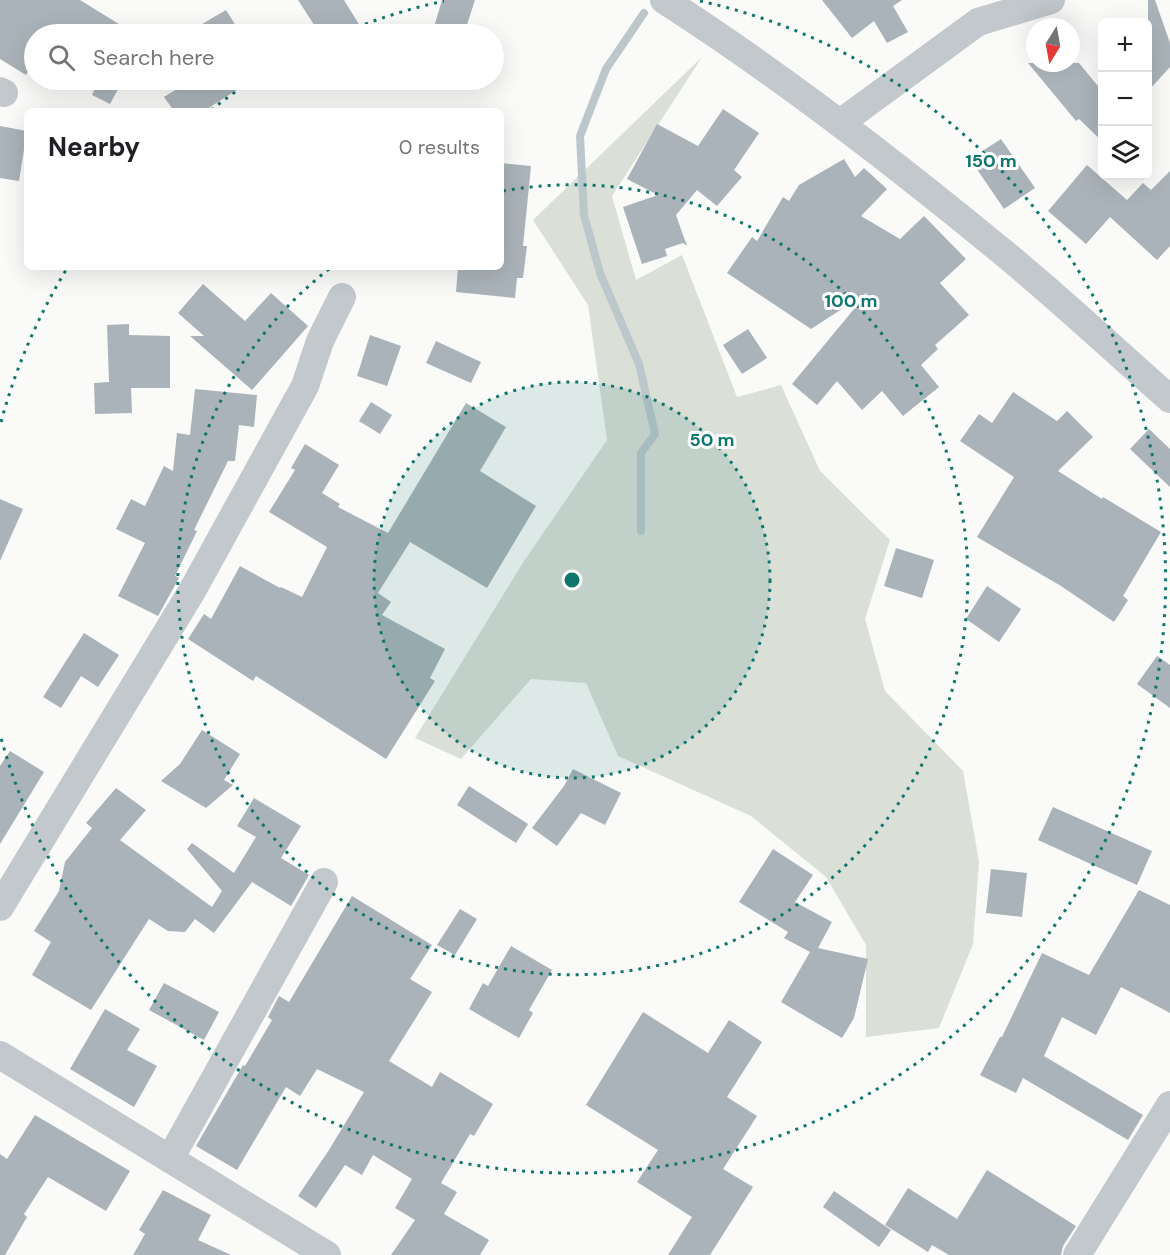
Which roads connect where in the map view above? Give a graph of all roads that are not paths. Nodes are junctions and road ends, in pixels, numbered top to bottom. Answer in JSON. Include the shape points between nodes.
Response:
{"nodes":[{"id":1,"x":664,"y":0,"type":"edge"},
{"id":2,"x":1051,"y":0,"type":"edge"},
{"id":3,"x":840,"y":123,"type":"junction"},
{"id":4,"x":342,"y":297,"type":"dead end"},
{"id":5,"x":1170,"y":399,"type":"edge"},
{"id":6,"x":324,"y":882,"type":"dead end"},
{"id":7,"x":0,"y":907,"type":"edge"},
{"id":8,"x":0,"y":1055,"type":"edge"},
{"id":9,"x":1170,"y":1105,"type":"edge"},
{"id":10,"x":170,"y":1159,"type":"junction"},
{"id":11,"x":327,"y":1255,"type":"edge"},
{"id":12,"x":1077,"y":1255,"type":"edge"}],
"edges":[{"from":1,"to":3,"type":"street"},
{"from":2,"to":3,"type":"street","via":[[978,22]]},
{"from":3,"to":5,"type":"street","via":[[1000,250]]},
{"from":4,"to":7,"type":"street","via":[[320,341],[305,386],[192,591]]},
{"from":6,"to":10,"type":"street"},
{"from":8,"to":10,"type":"street"},
{"from":9,"to":12,"type":"street"},
{"from":10,"to":11,"type":"street"}]}
